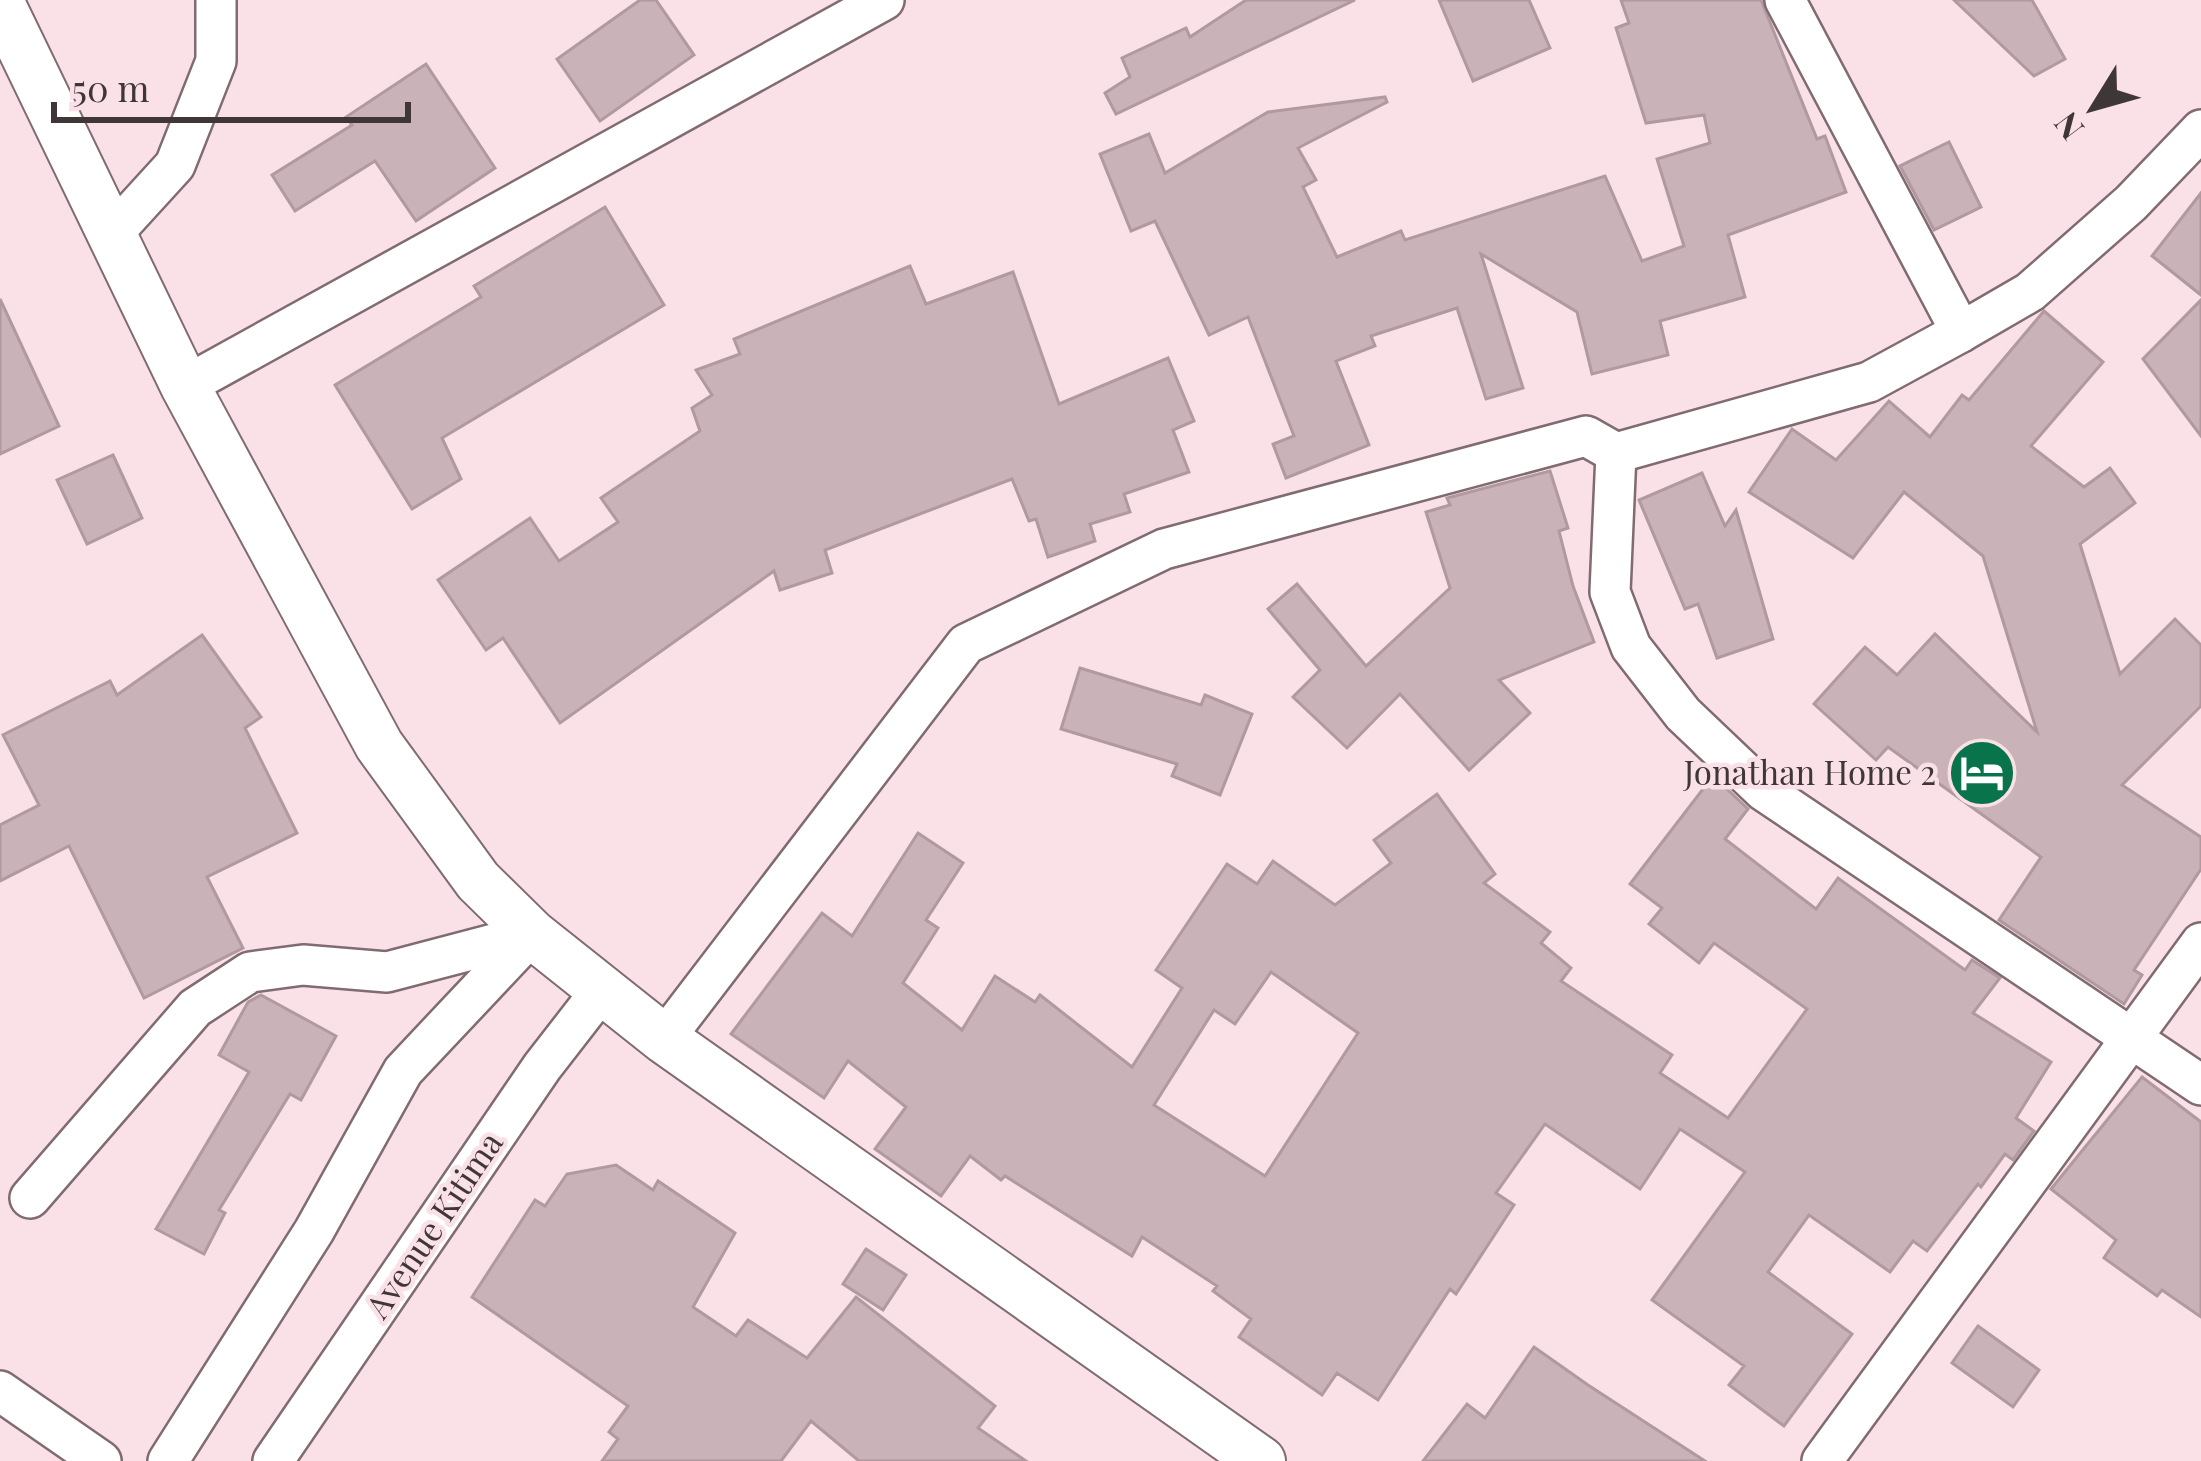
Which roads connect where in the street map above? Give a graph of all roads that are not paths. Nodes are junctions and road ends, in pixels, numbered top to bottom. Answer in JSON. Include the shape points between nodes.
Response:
{"nodes":[{"id":1,"x":216,"y":0,"type":"edge"},
{"id":2,"x":884,"y":0,"type":"edge"},
{"id":3,"x":1785,"y":0,"type":"edge"},
{"id":4,"x":0,"y":4,"type":"edge"},
{"id":5,"x":2201,"y":130,"type":"edge"},
{"id":6,"x":112,"y":234,"type":"junction"},
{"id":7,"x":1961,"y":332,"type":"junction"},
{"id":8,"x":185,"y":386,"type":"junction"},
{"id":9,"x":1616,"y":453,"type":"junction"},
{"id":10,"x":532,"y":934,"type":"junction"},
{"id":11,"x":2201,"y":943,"type":"edge"},
{"id":12,"x":601,"y":992,"type":"junction"},
{"id":13,"x":664,"y":1039,"type":"junction"},
{"id":14,"x":2126,"y":1039,"type":"junction"},
{"id":15,"x":2201,"y":1085,"type":"edge"},
{"id":16,"x":30,"y":1198,"type":"dead end"},
{"id":17,"x":0,"y":1391,"type":"edge"},
{"id":18,"x":101,"y":1461,"type":"edge"},
{"id":19,"x":169,"y":1461,"type":"edge"},
{"id":20,"x":273,"y":1461,"type":"edge"},
{"id":21,"x":1261,"y":1461,"type":"edge"},
{"id":22,"x":1822,"y":1461,"type":"edge"}],
"edges":[{"from":1,"to":6,"type":"street","via":[[216,61],[175,165]]},
{"from":2,"to":8,"type":"street"},
{"from":3,"to":7,"type":"street"},
{"from":4,"to":6,"type":"street"},
{"from":5,"to":7,"type":"street","via":[[2030,292]]},
{"from":6,"to":8,"type":"street"},
{"from":7,"to":9,"type":"street","via":[[1869,382]]},
{"from":8,"to":10,"type":"street","via":[[379,745],[478,881]]},
{"from":9,"to":13,"type":"street","via":[[1586,436],[1164,549],[966,644]]},
{"from":9,"to":14,"type":"street","via":[[1610,592],[1631,646],[1683,714],[1764,791]]},
{"from":10,"to":12,"type":"street"},
{"from":10,"to":16,"type":"street","via":[[387,973],[303,965],[250,972],[195,1008]]},
{"from":10,"to":19,"type":"street","via":[[403,1071],[314,1231]]},
{"from":11,"to":14,"type":"street"},
{"from":12,"to":13,"type":"street"},
{"from":12,"to":20,"type":"street","name":"Avenue Kitima"},
{"from":13,"to":21,"type":"street"},
{"from":14,"to":15,"type":"street"},
{"from":14,"to":22,"type":"street"},
{"from":17,"to":18,"type":"street"}]}
